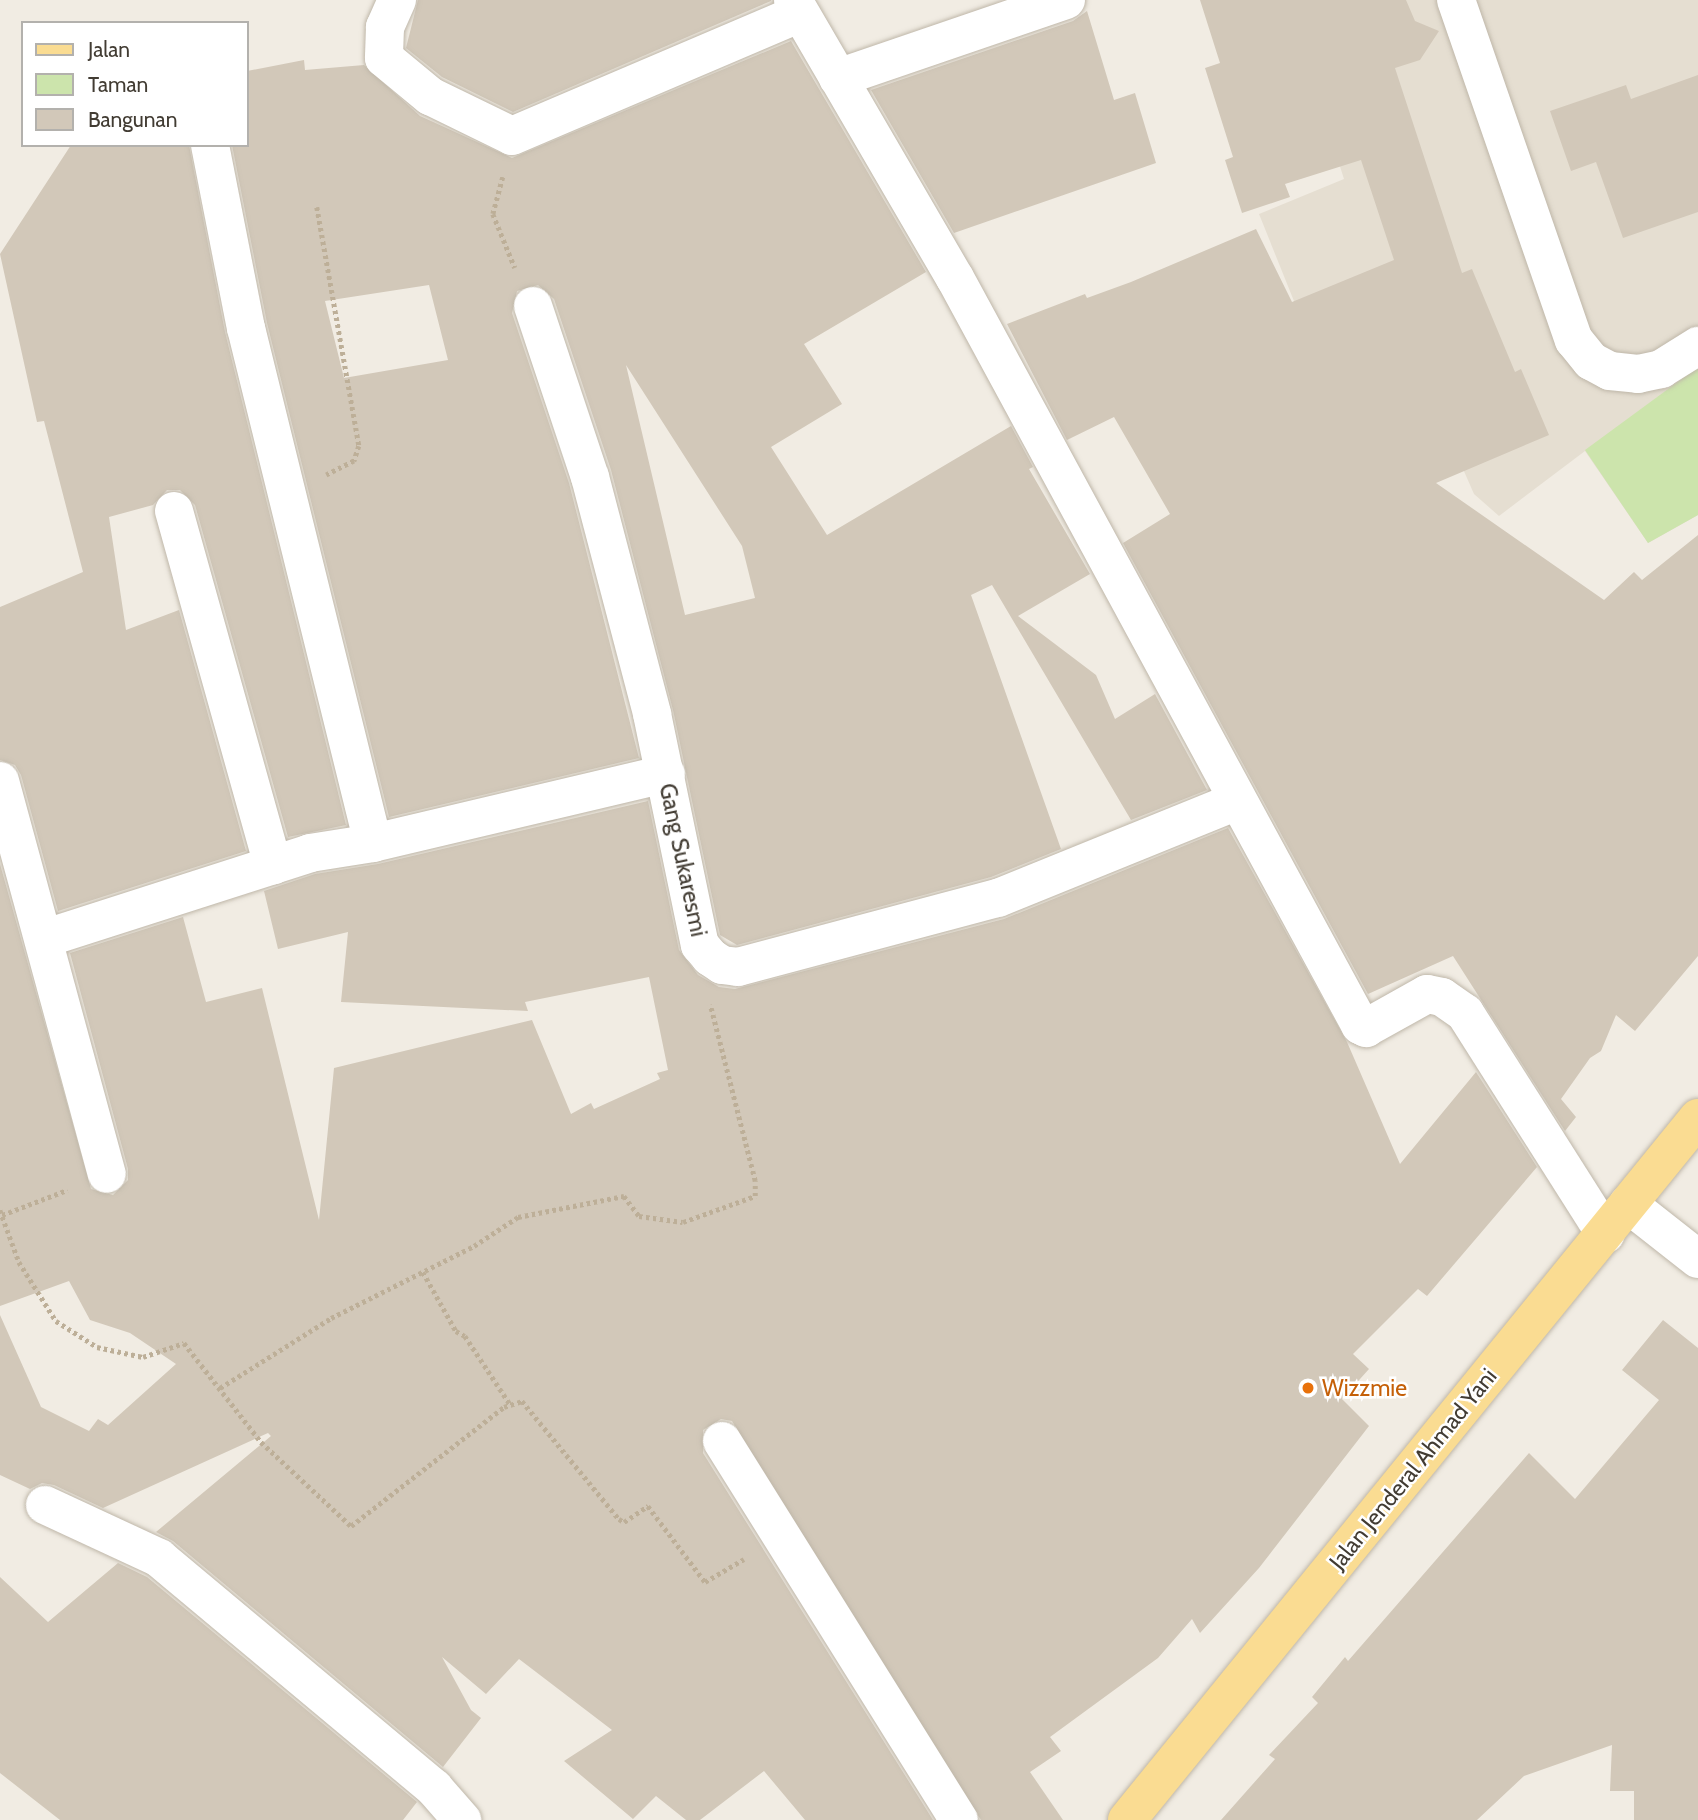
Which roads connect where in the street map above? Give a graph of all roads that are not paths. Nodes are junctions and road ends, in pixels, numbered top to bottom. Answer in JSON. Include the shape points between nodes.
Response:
{"nodes":[{"id":1,"x":397,"y":0,"type":"edge"},
{"id":2,"x":1066,"y":0,"type":"edge"},
{"id":3,"x":1456,"y":0,"type":"edge"},
{"id":4,"x":796,"y":6,"type":"edge"},
{"id":5,"x":838,"y":78,"type":"junction"},
{"id":6,"x":210,"y":147,"type":"edge"},
{"id":7,"x":533,"y":306,"type":"road end"},
{"id":8,"x":1698,"y":346,"type":"edge"},
{"id":9,"x":174,"y":511,"type":"dead end"},
{"id":10,"x":666,"y":774,"type":"junction"},
{"id":11,"x":0,"y":781,"type":"edge"},
{"id":12,"x":1235,"y":802,"type":"junction"},
{"id":13,"x":373,"y":843,"type":"junction"},
{"id":14,"x":273,"y":864,"type":"junction"},
{"id":15,"x":46,"y":938,"type":"junction"},
{"id":16,"x":1698,"y":1118,"type":"edge"},
{"id":17,"x":107,"y":1174,"type":"road end"},
{"id":18,"x":1628,"y":1204,"type":"junction"},
{"id":19,"x":1605,"y":1234,"type":"junction"},
{"id":20,"x":1698,"y":1259,"type":"edge"},
{"id":21,"x":722,"y":1441,"type":"dead end"},
{"id":22,"x":45,"y":1504,"type":"dead end"},
{"id":23,"x":462,"y":1820,"type":"edge"},
{"id":24,"x":959,"y":1820,"type":"edge"},
{"id":25,"x":1127,"y":1820,"type":"edge"}],
"edges":[{"from":1,"to":4,"type":"street","via":[[385,27],[384,58],[430,96],[513,136]]},
{"from":2,"to":5,"type":"street"},
{"from":3,"to":8,"type":"street","via":[[1574,340],[1591,361],[1610,371],[1638,374],[1661,369]]},
{"from":4,"to":5,"type":"street"},
{"from":5,"to":12,"type":"street","via":[[955,278]]},
{"from":6,"to":13,"type":"street","via":[[246,328]]},
{"from":7,"to":10,"type":"street","name":"Gang Sukaresmi","via":[[590,477]]},
{"from":9,"to":14,"type":"street"},
{"from":10,"to":12,"type":"street","name":"Gang Sukaresmi","via":[[700,945],[722,965],[738,967],[998,898]]},
{"from":10,"to":13,"type":"street"},
{"from":11,"to":15,"type":"street"},
{"from":12,"to":19,"type":"street","via":[[1360,1025],[1366,1028],[1427,994],[1443,997],[1465,1013]]},
{"from":13,"to":14,"type":"street"},
{"from":14,"to":15,"type":"street"},
{"from":15,"to":17,"type":"street"},
{"from":16,"to":18,"type":"main road","name":"Jalan Jenderal Ahmad Yani"},
{"from":18,"to":19,"type":"main road","name":"Jalan Jenderal Ahmad Yani"},
{"from":18,"to":20,"type":"street"},
{"from":19,"to":25,"type":"main road","name":"Jalan Jenderal Ahmad Yani"},
{"from":21,"to":24,"type":"street"},
{"from":22,"to":23,"type":"street","via":[[159,1558],[434,1788]]}]}
